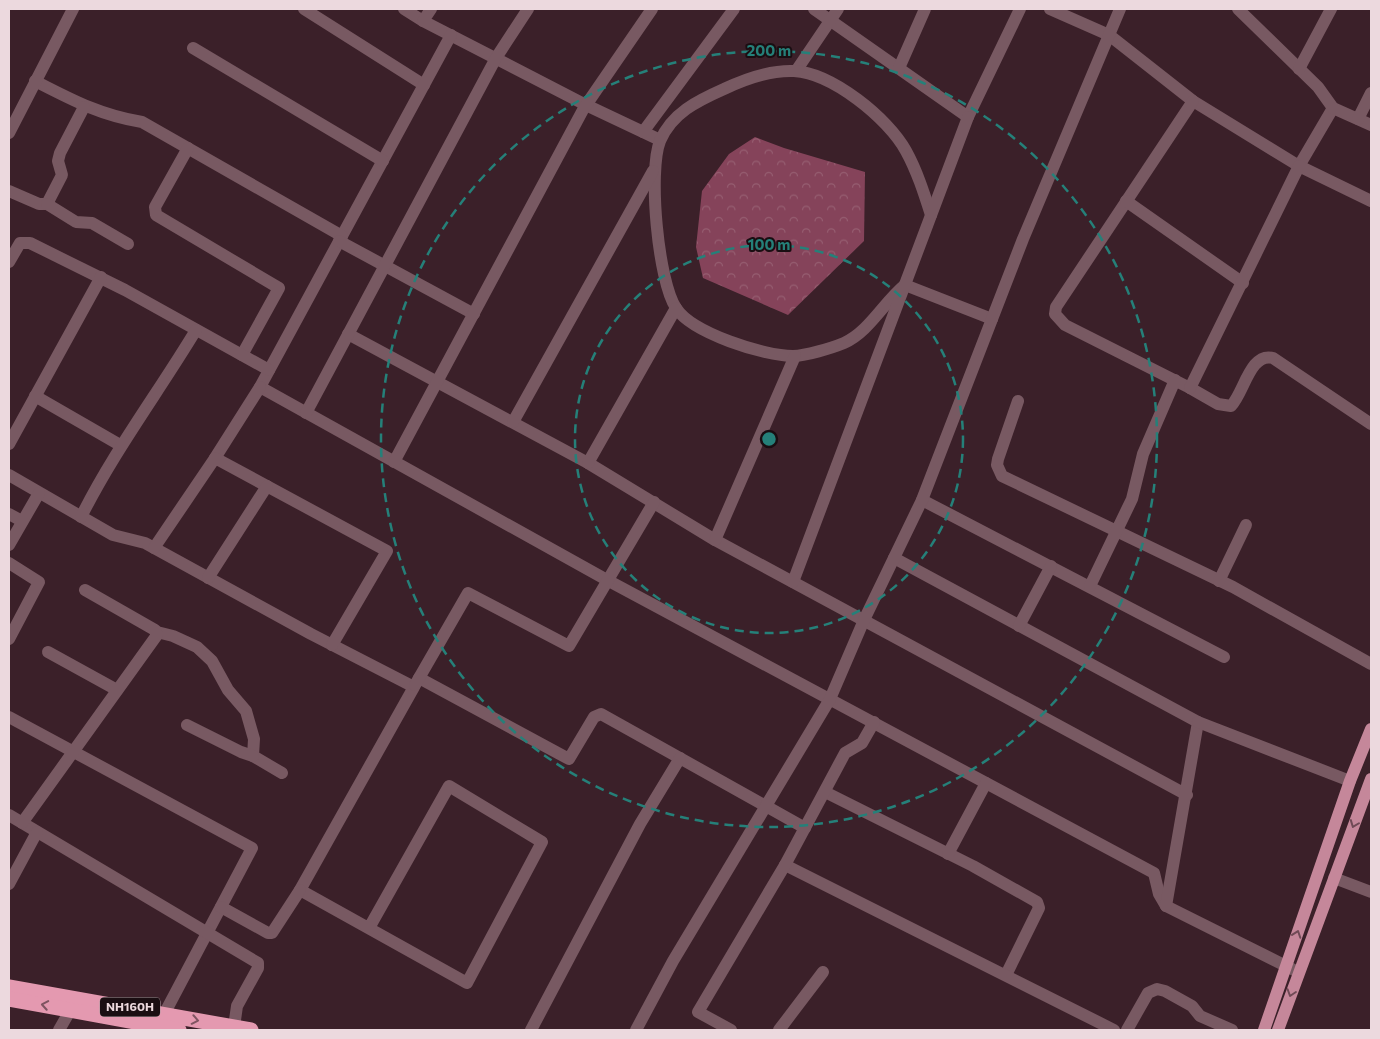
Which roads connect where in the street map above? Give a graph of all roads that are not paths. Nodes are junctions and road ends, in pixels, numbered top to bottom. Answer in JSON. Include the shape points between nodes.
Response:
{"nodes":[{"id":1,"x":73,"y":9,"type":"edge"},
{"id":2,"x":304,"y":9,"type":"edge"},
{"id":3,"x":404,"y":9,"type":"edge"},
{"id":4,"x":430,"y":9,"type":"edge"},
{"id":5,"x":528,"y":9,"type":"edge"},
{"id":6,"x":652,"y":9,"type":"edge"},
{"id":7,"x":734,"y":9,"type":"edge"},
{"id":8,"x":814,"y":9,"type":"edge"},
{"id":9,"x":838,"y":9,"type":"edge"},
{"id":10,"x":925,"y":9,"type":"edge"},
{"id":11,"x":1020,"y":9,"type":"edge"},
{"id":12,"x":1050,"y":9,"type":"edge"},
{"id":13,"x":1120,"y":9,"type":"edge"},
{"id":14,"x":1238,"y":9,"type":"edge"},
{"id":15,"x":1330,"y":9,"type":"edge"},
{"id":16,"x":830,"y":20,"type":"junction"},
{"id":17,"x":423,"y":21,"type":"junction"},
{"id":18,"x":451,"y":35,"type":"junction"},
{"id":19,"x":1109,"y":35,"type":"junction"},
{"id":20,"x":193,"y":48,"type":"dead end"},
{"id":21,"x":496,"y":58,"type":"junction"},
{"id":22,"x":899,"y":68,"type":"junction"},
{"id":23,"x":1299,"y":69,"type":"junction"},
{"id":24,"x":796,"y":71,"type":"junction"},
{"id":25,"x":35,"y":81,"type":"junction"},
{"id":26,"x":424,"y":85,"type":"junction"},
{"id":27,"x":1371,"y":93,"type":"edge"},
{"id":28,"x":1192,"y":101,"type":"junction"},
{"id":29,"x":586,"y":105,"type":"junction"},
{"id":30,"x":84,"y":107,"type":"junction"},
{"id":31,"x":1333,"y":108,"type":"junction"},
{"id":32,"x":968,"y":117,"type":"junction"},
{"id":33,"x":1358,"y":119,"type":"junction"},
{"id":34,"x":1371,"y":125,"type":"edge"},
{"id":35,"x":643,"y":132,"type":"junction"},
{"id":36,"x":9,"y":133,"type":"edge"},
{"id":37,"x":660,"y":140,"type":"junction"},
{"id":38,"x":188,"y":148,"type":"junction"},
{"id":39,"x":383,"y":161,"type":"junction"},
{"id":40,"x":1299,"y":166,"type":"junction"},
{"id":41,"x":653,"y":171,"type":"junction"},
{"id":42,"x":9,"y":190,"type":"edge"},
{"id":43,"x":1126,"y":201,"type":"junction"},
{"id":44,"x":1371,"y":201,"type":"edge"},
{"id":45,"x":47,"y":204,"type":"junction"},
{"id":46,"x":932,"y":215,"type":"junction"},
{"id":47,"x":341,"y":239,"type":"junction"},
{"id":48,"x":128,"y":244,"type":"dead end"},
{"id":49,"x":9,"y":262,"type":"edge"},
{"id":50,"x":385,"y":265,"type":"junction"},
{"id":51,"x":101,"y":277,"type":"junction"},
{"id":52,"x":1243,"y":283,"type":"junction"},
{"id":53,"x":905,"y":285,"type":"junction"},
{"id":54,"x":676,"y":308,"type":"junction"},
{"id":55,"x":474,"y":314,"type":"junction"},
{"id":56,"x":992,"y":318,"type":"junction"},
{"id":57,"x":196,"y":330,"type":"junction"},
{"id":58,"x":348,"y":334,"type":"junction"},
{"id":59,"x":242,"y":355,"type":"junction"},
{"id":60,"x":795,"y":356,"type":"junction"},
{"id":61,"x":269,"y":370,"type":"junction"},
{"id":62,"x":1176,"y":380,"type":"junction"},
{"id":63,"x":438,"y":382,"type":"junction"},
{"id":64,"x":260,"y":387,"type":"junction"},
{"id":65,"x":1190,"y":388,"type":"junction"},
{"id":66,"x":35,"y":396,"type":"junction"},
{"id":67,"x":1018,"y":401,"type":"dead end"},
{"id":68,"x":306,"y":413,"type":"junction"},
{"id":69,"x":513,"y":422,"type":"junction"},
{"id":70,"x":1371,"y":424,"type":"edge"},
{"id":71,"x":9,"y":444,"type":"edge"},
{"id":72,"x":120,"y":445,"type":"junction"},
{"id":73,"x":215,"y":458,"type":"junction"},
{"id":74,"x":394,"y":462,"type":"junction"},
{"id":75,"x":588,"y":463,"type":"junction"},
{"id":76,"x":9,"y":475,"type":"edge"},
{"id":77,"x":267,"y":486,"type":"junction"},
{"id":78,"x":39,"y":492,"type":"junction"},
{"id":79,"x":922,"y":500,"type":"junction"},
{"id":80,"x":654,"y":502,"type":"junction"},
{"id":81,"x":9,"y":514,"type":"edge"},
{"id":82,"x":81,"y":517,"type":"junction"},
{"id":83,"x":22,"y":521,"type":"junction"},
{"id":84,"x":1246,"y":525,"type":"dead end"},
{"id":85,"x":1117,"y":532,"type":"junction"},
{"id":86,"x":715,"y":540,"type":"junction"},
{"id":87,"x":9,"y":545,"type":"edge"},
{"id":88,"x":154,"y":548,"type":"junction"},
{"id":89,"x":894,"y":558,"type":"junction"},
{"id":90,"x":9,"y":563,"type":"edge"},
{"id":91,"x":1051,"y":566,"type":"junction"},
{"id":92,"x":208,"y":578,"type":"junction"},
{"id":93,"x":607,"y":580,"type":"junction"},
{"id":94,"x":1219,"y":581,"type":"junction"},
{"id":95,"x":793,"y":582,"type":"junction"},
{"id":96,"x":1090,"y":586,"type":"junction"},
{"id":97,"x":85,"y":590,"type":"dead end"},
{"id":98,"x":864,"y":620,"type":"junction"},
{"id":99,"x":1019,"y":626,"type":"junction"},
{"id":100,"x":157,"y":632,"type":"junction"},
{"id":101,"x":9,"y":639,"type":"edge"},
{"id":102,"x":332,"y":645,"type":"junction"},
{"id":103,"x":48,"y":652,"type":"dead end"},
{"id":104,"x":1224,"y":657,"type":"dead end"},
{"id":105,"x":1371,"y":664,"type":"edge"},
{"id":106,"x":416,"y":682,"type":"junction"},
{"id":107,"x":117,"y":690,"type":"junction"},
{"id":108,"x":830,"y":698,"type":"junction"},
{"id":109,"x":9,"y":717,"type":"edge"},
{"id":110,"x":874,"y":722,"type":"junction"},
{"id":111,"x":1198,"y":722,"type":"junction"},
{"id":112,"x":187,"y":725,"type":"dead end"},
{"id":113,"x":1371,"y":729,"type":"edge"},
{"id":114,"x":73,"y":751,"type":"junction"},
{"id":115,"x":253,"y":756,"type":"junction"},
{"id":116,"x":680,"y":758,"type":"junction"},
{"id":117,"x":282,"y":773,"type":"dead end"},
{"id":118,"x":1371,"y":779,"type":"edge"},
{"id":119,"x":1350,"y":781,"type":"junction"},
{"id":120,"x":986,"y":783,"type":"junction"},
{"id":121,"x":825,"y":792,"type":"junction"},
{"id":122,"x":1187,"y":795,"type":"junction"},
{"id":123,"x":766,"y":806,"type":"junction"},
{"id":124,"x":9,"y":815,"type":"edge"},
{"id":125,"x":22,"y":823,"type":"junction"},
{"id":126,"x":806,"y":828,"type":"junction"},
{"id":127,"x":37,"y":832,"type":"junction"},
{"id":128,"x":948,"y":854,"type":"junction"},
{"id":129,"x":785,"y":865,"type":"junction"},
{"id":130,"x":1334,"y":878,"type":"junction"},
{"id":131,"x":9,"y":884,"type":"edge"},
{"id":132,"x":300,"y":890,"type":"junction"},
{"id":133,"x":1371,"y":892,"type":"edge"},
{"id":134,"x":1166,"y":906,"type":"junction"},
{"id":135,"x":221,"y":907,"type":"junction"},
{"id":136,"x":369,"y":928,"type":"junction"},
{"id":137,"x":208,"y":932,"type":"junction"},
{"id":138,"x":1286,"y":966,"type":"junction"},
{"id":139,"x":823,"y":972,"type":"dead end"},
{"id":140,"x":1298,"y":972,"type":"junction"},
{"id":141,"x":1006,"y":975,"type":"junction"},
{"id":142,"x":9,"y":987,"type":"edge"},
{"id":143,"x":9,"y":999,"type":"edge"},
{"id":144,"x":74,"y":1004,"type":"junction"},
{"id":145,"x":154,"y":1024,"type":"edge"},
{"id":146,"x":234,"y":1027,"type":"junction"},
{"id":147,"x":59,"y":1030,"type":"edge"},
{"id":148,"x":179,"y":1030,"type":"edge"},
{"id":149,"x":251,"y":1030,"type":"edge"},
{"id":150,"x":531,"y":1030,"type":"edge"},
{"id":151,"x":636,"y":1030,"type":"edge"},
{"id":152,"x":731,"y":1030,"type":"edge"},
{"id":153,"x":779,"y":1030,"type":"edge"},
{"id":154,"x":1114,"y":1030,"type":"edge"},
{"id":155,"x":1127,"y":1030,"type":"edge"},
{"id":156,"x":1232,"y":1030,"type":"edge"},
{"id":157,"x":1264,"y":1030,"type":"edge"},
{"id":158,"x":1278,"y":1030,"type":"edge"}],
"edges":[{"from":1,"to":25,"type":"street"},
{"from":2,"to":26,"type":"street"},
{"from":3,"to":17,"type":"street"},
{"from":4,"to":17,"type":"street"},
{"from":5,"to":21,"type":"street"},
{"from":6,"to":29,"type":"street"},
{"from":7,"to":35,"type":"street"},
{"from":8,"to":16,"type":"street"},
{"from":9,"to":16,"type":"street"},
{"from":10,"to":22,"type":"street"},
{"from":11,"to":32,"type":"street"},
{"from":12,"to":19,"type":"street"},
{"from":13,"to":19,"type":"street"},
{"from":14,"to":23,"type":"street"},
{"from":15,"to":23,"type":"street"},
{"from":16,"to":22,"type":"street"},
{"from":16,"to":24,"type":"street"},
{"from":17,"to":18,"type":"street"},
{"from":18,"to":21,"type":"street"},
{"from":18,"to":26,"type":"street"},
{"from":19,"to":28,"type":"street"},
{"from":19,"to":56,"type":"street"},
{"from":20,"to":39,"type":"street"},
{"from":21,"to":29,"type":"street"},
{"from":21,"to":50,"type":"street"},
{"from":22,"to":32,"type":"street"},
{"from":23,"to":31,"type":"street"},
{"from":24,"to":37,"type":"street","via":[[758,76],[689,105]]},
{"from":24,"to":46,"type":"street","via":[[835,85],[877,116],[906,149]]},
{"from":25,"to":30,"type":"street"},
{"from":25,"to":36,"type":"street"},
{"from":26,"to":39,"type":"street"},
{"from":27,"to":33,"type":"street"},
{"from":28,"to":40,"type":"street"},
{"from":28,"to":43,"type":"street"},
{"from":29,"to":35,"type":"street"},
{"from":29,"to":55,"type":"street"},
{"from":30,"to":38,"type":"street","via":[[114,118],[142,122]]},
{"from":30,"to":45,"type":"street","via":[[60,153],[58,161],[62,175]]},
{"from":31,"to":33,"type":"street"},
{"from":31,"to":40,"type":"street"},
{"from":32,"to":46,"type":"street"},
{"from":33,"to":34,"type":"street"},
{"from":35,"to":37,"type":"street"},
{"from":37,"to":41,"type":"street"},
{"from":38,"to":47,"type":"street"},
{"from":38,"to":59,"type":"street","via":[[155,207],[156,215],[279,288]]},
{"from":39,"to":47,"type":"street"},
{"from":40,"to":44,"type":"street"},
{"from":40,"to":52,"type":"street"},
{"from":41,"to":54,"type":"street","via":[[658,232],[668,292]]},
{"from":41,"to":69,"type":"street"},
{"from":42,"to":45,"type":"street","via":[[39,204]]},
{"from":43,"to":52,"type":"street"},
{"from":43,"to":62,"type":"street","via":[[1056,307],[1055,314],[1065,325]]},
{"from":45,"to":48,"type":"street","via":[[76,222],[92,223]]},
{"from":46,"to":53,"type":"street"},
{"from":47,"to":50,"type":"street"},
{"from":47,"to":61,"type":"street"},
{"from":49,"to":51,"type":"street","via":[[20,243],[24,242]]},
{"from":50,"to":55,"type":"street"},
{"from":50,"to":58,"type":"street"},
{"from":51,"to":57,"type":"street"},
{"from":51,"to":66,"type":"street"},
{"from":52,"to":65,"type":"street"},
{"from":53,"to":56,"type":"street"},
{"from":53,"to":60,"type":"street","via":[[854,336],[843,343]]},
{"from":53,"to":95,"type":"street"},
{"from":54,"to":60,"type":"street","via":[[684,318],[712,334],[765,352]]},
{"from":54,"to":75,"type":"street"},
{"from":55,"to":63,"type":"street"},
{"from":56,"to":79,"type":"street"},
{"from":57,"to":59,"type":"street"},
{"from":57,"to":72,"type":"street"},
{"from":58,"to":63,"type":"street"},
{"from":58,"to":68,"type":"street"},
{"from":59,"to":61,"type":"street"},
{"from":60,"to":86,"type":"street"},
{"from":61,"to":64,"type":"street"},
{"from":62,"to":65,"type":"street"},
{"from":62,"to":85,"type":"street","via":[[1143,454],[1132,499]]},
{"from":63,"to":69,"type":"street"},
{"from":63,"to":74,"type":"street"},
{"from":64,"to":68,"type":"street"},
{"from":64,"to":73,"type":"street"},
{"from":65,"to":70,"type":"street","via":[[1218,404],[1231,406],[1258,360],[1267,356]]},
{"from":66,"to":71,"type":"street"},
{"from":66,"to":72,"type":"street"},
{"from":67,"to":85,"type":"street","via":[[998,459],[1002,476]]},
{"from":68,"to":74,"type":"street"},
{"from":69,"to":75,"type":"street"},
{"from":72,"to":82,"type":"street"},
{"from":73,"to":77,"type":"street"},
{"from":73,"to":88,"type":"street"},
{"from":74,"to":93,"type":"street"},
{"from":75,"to":80,"type":"street"},
{"from":76,"to":78,"type":"street"},
{"from":77,"to":92,"type":"street"},
{"from":77,"to":102,"type":"street","via":[[387,550]]},
{"from":78,"to":82,"type":"street"},
{"from":78,"to":83,"type":"street"},
{"from":79,"to":89,"type":"street"},
{"from":79,"to":91,"type":"street"},
{"from":80,"to":86,"type":"street"},
{"from":80,"to":93,"type":"street"},
{"from":81,"to":83,"type":"street"},
{"from":82,"to":88,"type":"street","via":[[113,535]]},
{"from":83,"to":87,"type":"street"},
{"from":84,"to":94,"type":"street"},
{"from":85,"to":94,"type":"street"},
{"from":85,"to":96,"type":"street"},
{"from":86,"to":95,"type":"street"},
{"from":88,"to":92,"type":"street"},
{"from":89,"to":98,"type":"street"},
{"from":89,"to":99,"type":"street"},
{"from":90,"to":101,"type":"street","via":[[39,582]]},
{"from":91,"to":96,"type":"street"},
{"from":91,"to":99,"type":"street"},
{"from":92,"to":102,"type":"street"},
{"from":93,"to":106,"type":"street","via":[[569,646],[468,593]]},
{"from":93,"to":108,"type":"street"},
{"from":94,"to":105,"type":"street"},
{"from":95,"to":98,"type":"street"},
{"from":96,"to":104,"type":"street"},
{"from":97,"to":100,"type":"street"},
{"from":98,"to":108,"type":"street"},
{"from":98,"to":122,"type":"street"},
{"from":99,"to":111,"type":"street"},
{"from":100,"to":107,"type":"street"},
{"from":100,"to":115,"type":"street","via":[[197,647],[212,661],[228,690],[246,711],[253,731]]},
{"from":102,"to":106,"type":"street"},
{"from":103,"to":107,"type":"street"},
{"from":106,"to":116,"type":"street","via":[[569,759],[597,714]]},
{"from":106,"to":132,"type":"street"},
{"from":107,"to":114,"type":"street"},
{"from":108,"to":110,"type":"street"},
{"from":108,"to":123,"type":"street"},
{"from":109,"to":114,"type":"street"},
{"from":110,"to":120,"type":"street"},
{"from":110,"to":121,"type":"street","via":[[862,743],[845,753]]},
{"from":111,"to":119,"type":"street"},
{"from":111,"to":122,"type":"street"},
{"from":112,"to":115,"type":"street"},
{"from":113,"to":119,"type":"main road"},
{"from":114,"to":125,"type":"street"},
{"from":114,"to":135,"type":"street","via":[[252,848]]},
{"from":115,"to":117,"type":"street"},
{"from":116,"to":123,"type":"street"},
{"from":116,"to":150,"type":"street","via":[[640,824]]},
{"from":118,"to":130,"type":"main road","one_way":true},
{"from":138,"to":119,"type":"main road","one_way":true},
{"from":120,"to":128,"type":"street"},
{"from":120,"to":134,"type":"street","via":[[1154,873]]},
{"from":121,"to":126,"type":"street"},
{"from":121,"to":128,"type":"street"},
{"from":122,"to":134,"type":"street"},
{"from":123,"to":126,"type":"street"},
{"from":123,"to":151,"type":"street","via":[[673,961]]},
{"from":124,"to":125,"type":"street"},
{"from":125,"to":127,"type":"street"},
{"from":126,"to":129,"type":"street"},
{"from":127,"to":131,"type":"street"},
{"from":127,"to":137,"type":"street"},
{"from":128,"to":141,"type":"street","via":[[1039,905]]},
{"from":129,"to":141,"type":"street"},
{"from":129,"to":152,"type":"street","via":[[698,1012]]},
{"from":130,"to":133,"type":"street"},
{"from":130,"to":140,"type":"main road"},
{"from":132,"to":135,"type":"street","via":[[272,933]]},
{"from":132,"to":136,"type":"street"},
{"from":134,"to":138,"type":"street"},
{"from":135,"to":137,"type":"street"},
{"from":136,"to":136,"type":"street","via":[[467,983],[542,842],[449,786]]},
{"from":137,"to":145,"type":"street"},
{"from":137,"to":146,"type":"street","via":[[259,965],[237,1006]]},
{"from":138,"to":140,"type":"street"},
{"from":138,"to":157,"type":"main road"},
{"from":139,"to":153,"type":"street"},
{"from":140,"to":158,"type":"main road","one_way":true},
{"from":141,"to":154,"type":"street"},
{"from":142,"to":144,"type":"highway","number":"NH160H"},
{"from":144,"to":143,"type":"highway","number":"NH160H","one_way":true},
{"from":144,"to":145,"type":"highway","number":"NH160H"},
{"from":144,"to":147,"type":"street"},
{"from":145,"to":146,"type":"highway","number":"NH160H","one_way":true},
{"from":145,"to":148,"type":"highway","number":"NH160H"},
{"from":146,"to":149,"type":"highway","number":"NH160H"},
{"from":155,"to":156,"type":"street","via":[[1148,993],[1157,989],[1192,1006],[1200,1016]]}]}
